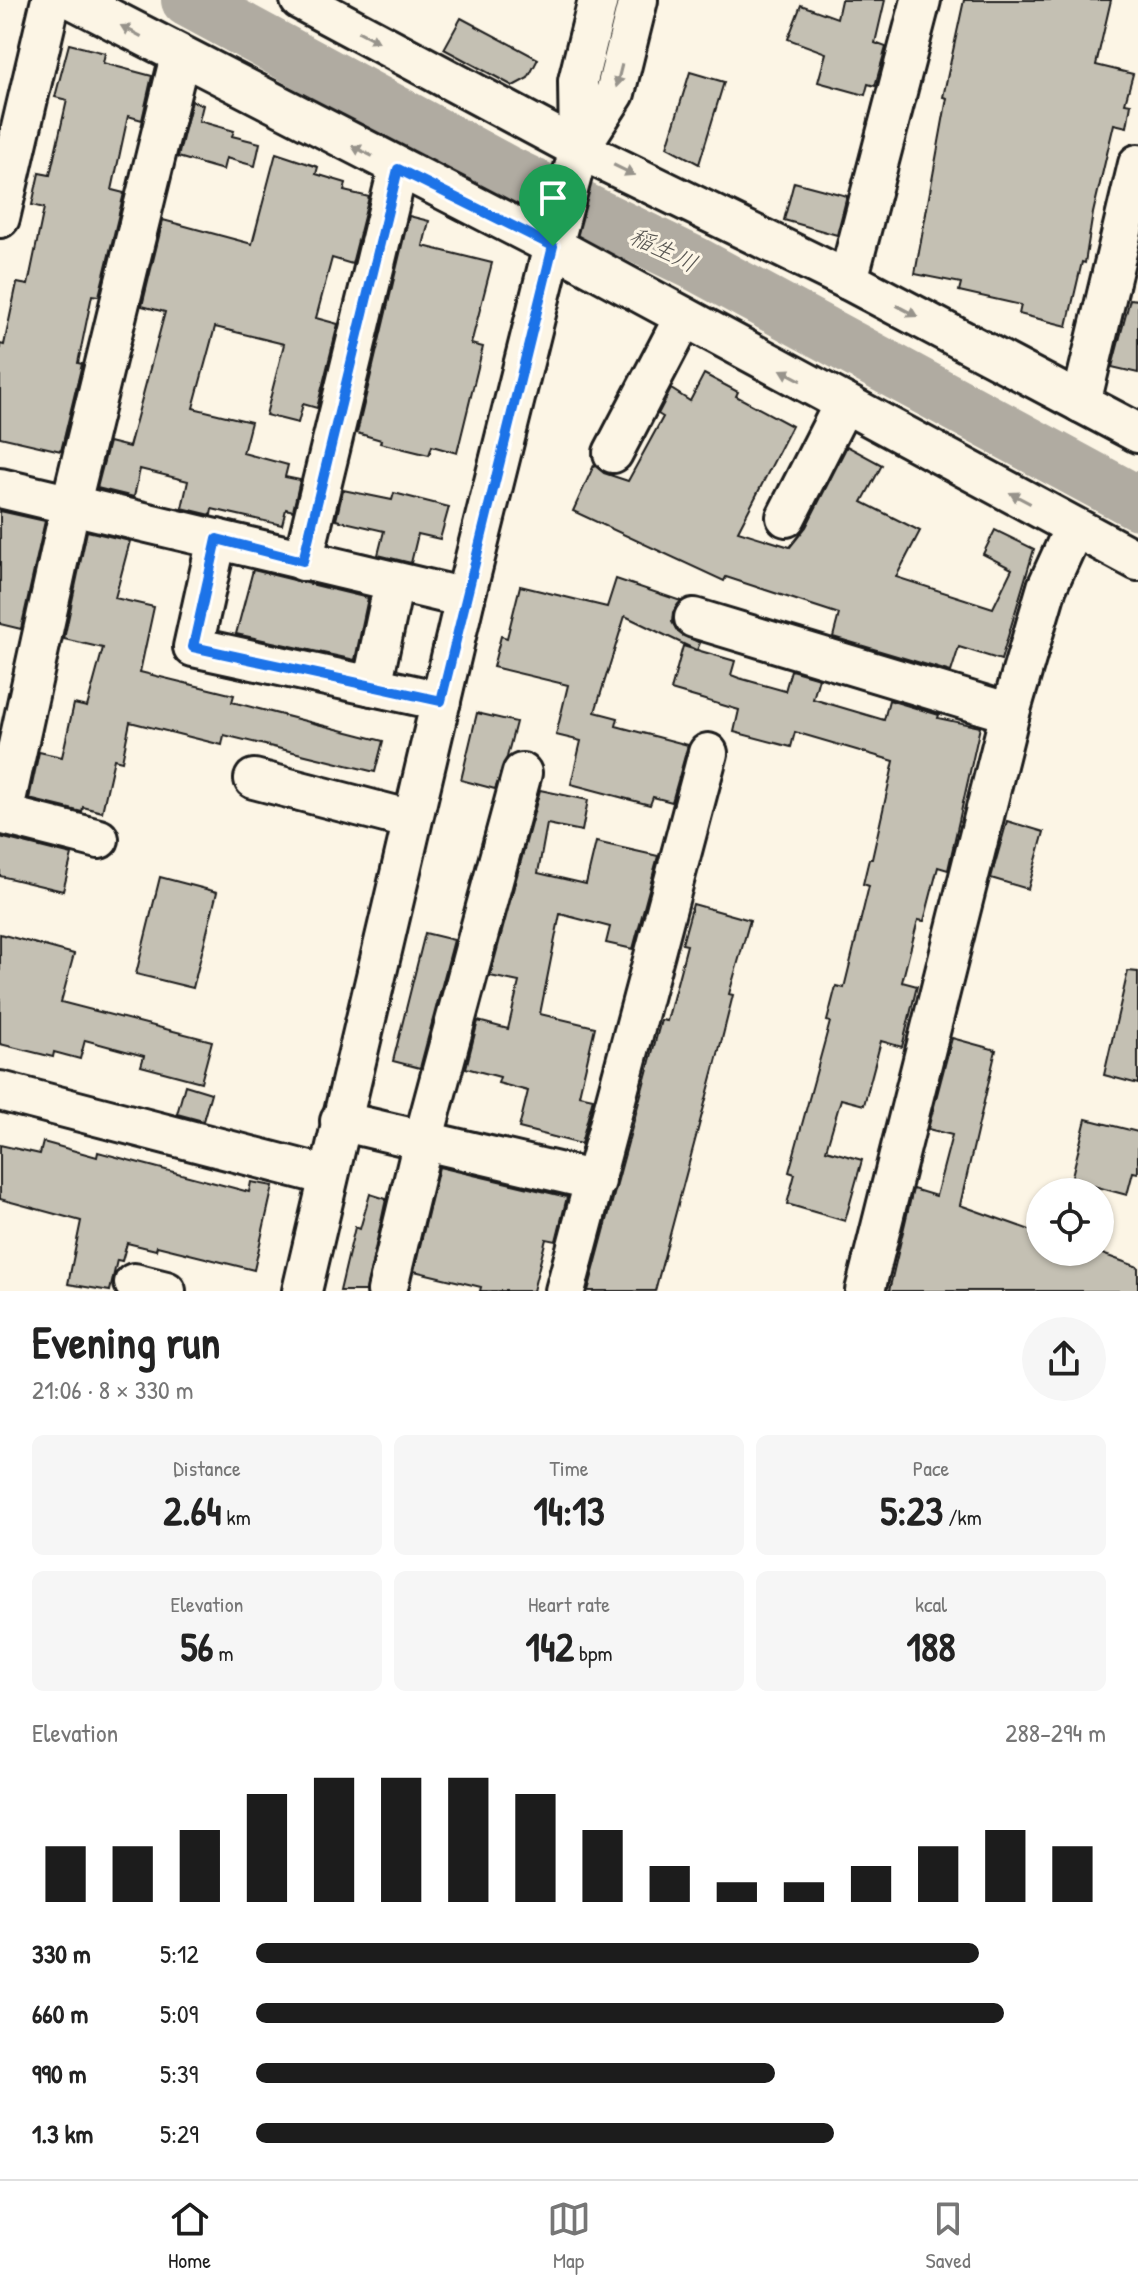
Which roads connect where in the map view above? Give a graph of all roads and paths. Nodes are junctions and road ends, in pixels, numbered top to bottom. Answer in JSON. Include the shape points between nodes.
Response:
{"nodes":[{"id":1,"x":51,"y":0,"type":"edge"},
{"id":2,"x":74,"y":0,"type":"edge"},
{"id":3,"x":300,"y":0,"type":"edge"},
{"id":4,"x":598,"y":0,"type":"edge"},
{"id":5,"x":638,"y":0,"type":"edge"},
{"id":6,"x":921,"y":0,"type":"edge"},
{"id":7,"x":180,"y":56,"type":"junction"},
{"id":8,"x":577,"y":158,"type":"junction"},
{"id":9,"x":1138,"y":164,"type":"edge"},
{"id":10,"x":398,"y":169,"type":"junction"},
{"id":11,"x":0,"y":218,"type":"edge"},
{"id":12,"x":556,"y":237,"type":"junction"},
{"id":13,"x":848,"y":280,"type":"junction"},
{"id":14,"x":684,"y":317,"type":"junction"},
{"id":15,"x":844,"y":403,"type":"junction"},
{"id":16,"x":1081,"y":403,"type":"junction"},
{"id":17,"x":1138,"y":433,"type":"edge"},
{"id":18,"x":613,"y":453,"type":"dead end"},
{"id":19,"x":0,"y":488,"type":"edge"},
{"id":20,"x":71,"y":503,"type":"junction"},
{"id":21,"x":786,"y":517,"type":"dead end"},
{"id":22,"x":1074,"y":528,"type":"junction"},
{"id":23,"x":217,"y":539,"type":"junction"},
{"id":24,"x":303,"y":561,"type":"junction"},
{"id":25,"x":1138,"y":561,"type":"edge"},
{"id":26,"x":394,"y":582,"type":"junction"},
{"id":27,"x":465,"y":598,"type":"junction"},
{"id":28,"x":694,"y":618,"type":"dead end"},
{"id":29,"x":372,"y":686,"type":"junction"},
{"id":30,"x":441,"y":701,"type":"junction"},
{"id":31,"x":1010,"y":713,"type":"junction"},
{"id":32,"x":708,"y":753,"type":"dead end"},
{"id":33,"x":522,"y":773,"type":"dead end"},
{"id":34,"x":254,"y":779,"type":"dead end"},
{"id":35,"x":2,"y":814,"type":"edge"},
{"id":36,"x":412,"y":820,"type":"junction"},
{"id":37,"x":99,"y":839,"type":"dead end"},
{"id":38,"x":0,"y":1091,"type":"edge"},
{"id":39,"x":340,"y":1121,"type":"junction"},
{"id":40,"x":423,"y":1141,"type":"junction"},
{"id":41,"x":328,"y":1176,"type":"junction"},
{"id":42,"x":596,"y":1181,"type":"junction"},
{"id":43,"x":302,"y":1291,"type":"edge"},
{"id":44,"x":387,"y":1291,"type":"edge"},
{"id":45,"x":565,"y":1291,"type":"edge"},
{"id":46,"x":865,"y":1291,"type":"edge"}],
"edges":[{"from":1,"to":11,"type":"street"},
{"from":7,"to":2,"type":"street","one_way":true},
{"from":3,"to":8,"type":"street","one_way":true},
{"from":4,"to":8,"type":"street","via":[[578,81]]},
{"from":5,"to":8,"type":"street","one_way":true,"via":[[615,93]]},
{"from":6,"to":13,"type":"street"},
{"from":10,"to":7,"type":"street","one_way":true},
{"from":7,"to":20,"type":"street"},
{"from":8,"to":12,"type":"street"},
{"from":8,"to":13,"type":"street","one_way":true},
{"from":9,"to":16,"type":"street"},
{"from":10,"to":12,"type":"street"},
{"from":10,"to":24,"type":"street"},
{"from":12,"to":14,"type":"street"},
{"from":12,"to":27,"type":"street"},
{"from":13,"to":16,"type":"street","one_way":true},
{"from":15,"to":14,"type":"street","one_way":true},
{"from":14,"to":18,"type":"street"},
{"from":15,"to":21,"type":"street"},
{"from":22,"to":15,"type":"street","one_way":true},
{"from":16,"to":17,"type":"street"},
{"from":19,"to":20,"type":"street"},
{"from":20,"to":23,"type":"street"},
{"from":20,"to":35,"type":"street"},
{"from":22,"to":25,"type":"street"},
{"from":22,"to":31,"type":"street","via":[[1047,587]]},
{"from":23,"to":24,"type":"street"},
{"from":23,"to":29,"type":"street","via":[[193,647]]},
{"from":24,"to":26,"type":"street"},
{"from":26,"to":27,"type":"street"},
{"from":26,"to":29,"type":"street"},
{"from":27,"to":30,"type":"street"},
{"from":28,"to":31,"type":"street"},
{"from":29,"to":30,"type":"street"},
{"from":30,"to":36,"type":"street"},
{"from":31,"to":46,"type":"street"},
{"from":32,"to":42,"type":"street"},
{"from":33,"to":40,"type":"street"},
{"from":34,"to":36,"type":"street"},
{"from":35,"to":37,"type":"street"},
{"from":36,"to":39,"type":"street"},
{"from":38,"to":41,"type":"street"},
{"from":39,"to":40,"type":"street"},
{"from":39,"to":41,"type":"street"},
{"from":40,"to":42,"type":"street"},
{"from":40,"to":44,"type":"street"},
{"from":41,"to":43,"type":"street"},
{"from":42,"to":45,"type":"street"}]}
